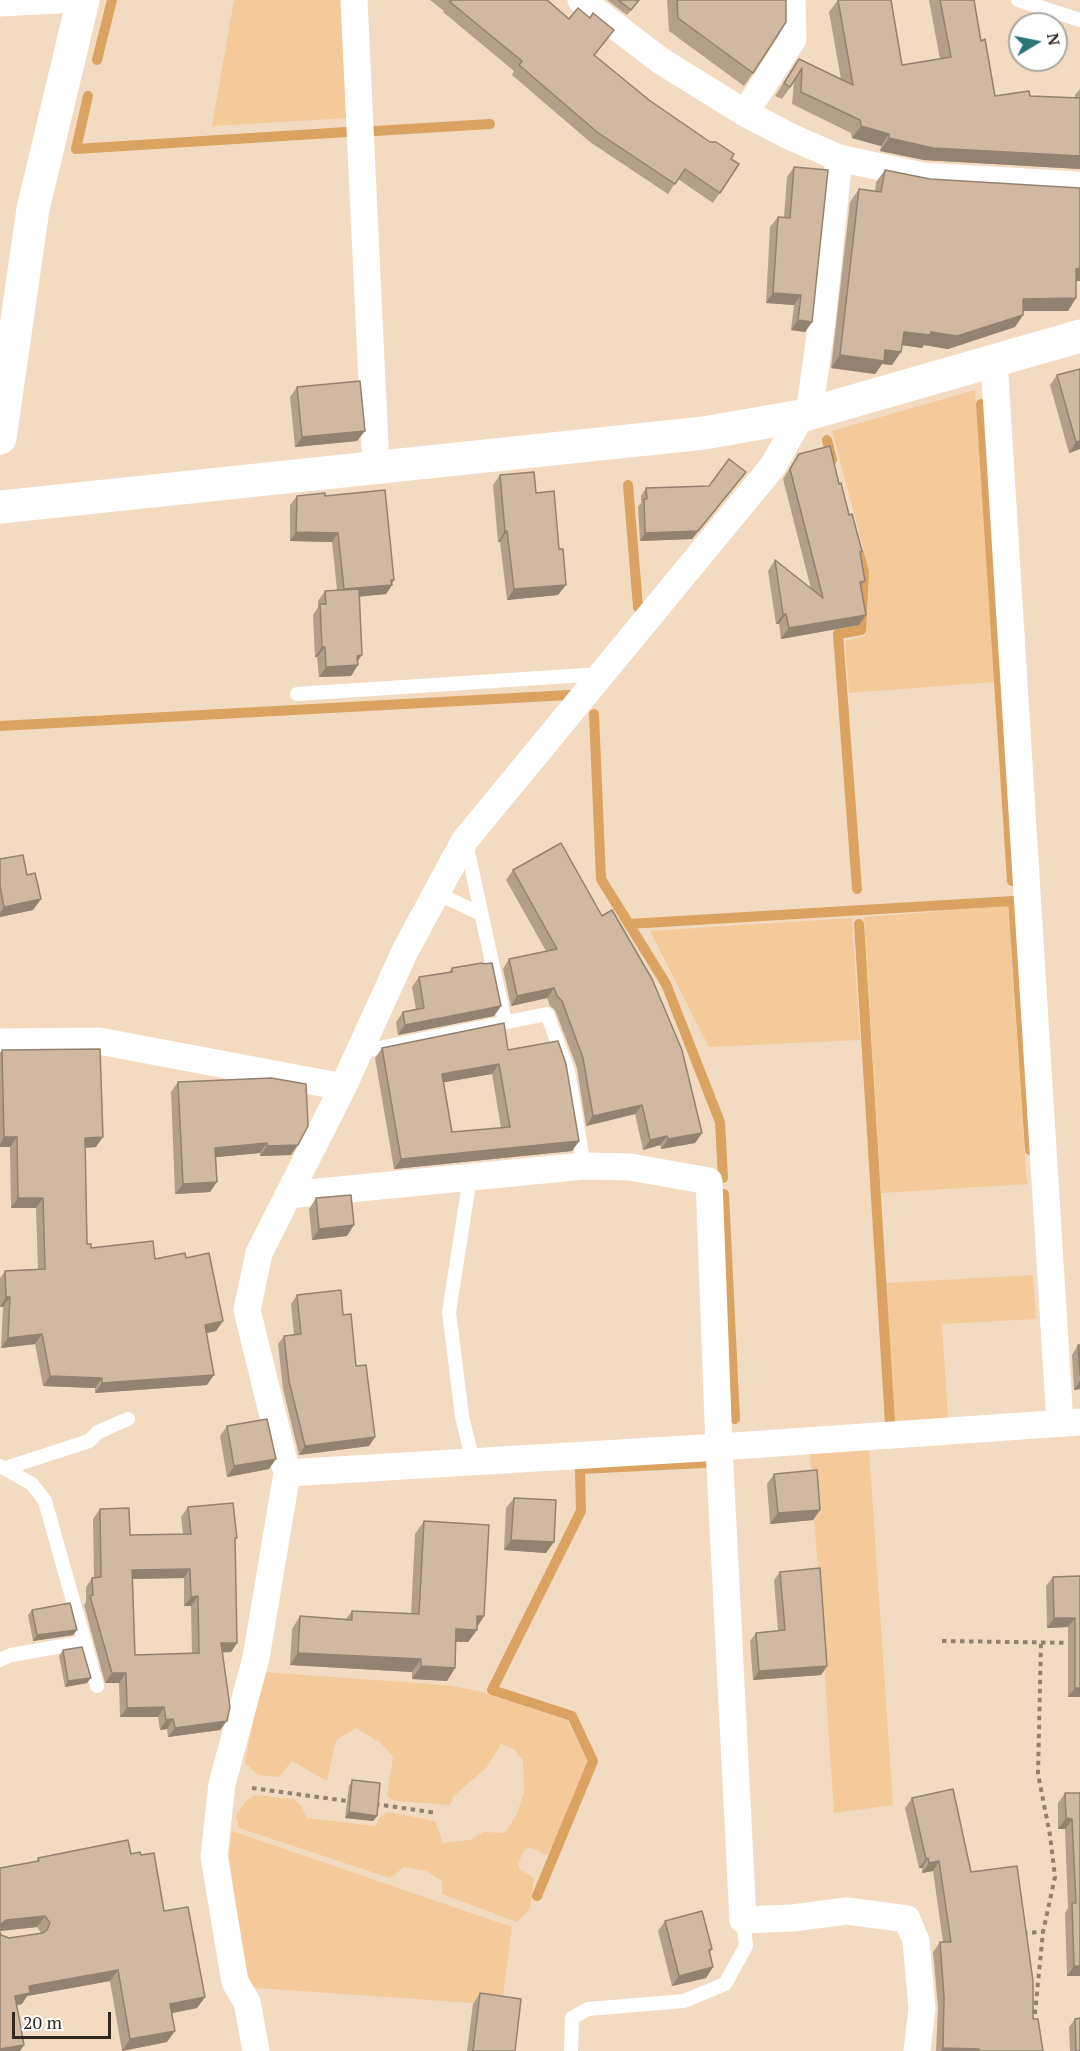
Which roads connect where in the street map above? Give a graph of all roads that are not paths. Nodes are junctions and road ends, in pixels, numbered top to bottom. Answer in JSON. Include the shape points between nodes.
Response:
{"nodes":[{"id":1,"x":58,"y":0,"type":"edge"},
{"id":2,"x":83,"y":0,"type":"edge"},
{"id":3,"x":354,"y":0,"type":"edge"},
{"id":4,"x":581,"y":0,"type":"edge"},
{"id":5,"x":792,"y":0,"type":"edge"},
{"id":6,"x":1018,"y":0,"type":"edge"},
{"id":7,"x":0,"y":3,"type":"edge"},
{"id":8,"x":1080,"y":20,"type":"edge"},
{"id":9,"x":745,"y":113,"type":"junction"},
{"id":10,"x":839,"y":158,"type":"junction"},
{"id":11,"x":1080,"y":185,"type":"edge"},
{"id":12,"x":1080,"y":336,"type":"edge"},
{"id":13,"x":6,"y":343,"type":"edge"},
{"id":14,"x":994,"y":361,"type":"junction"},
{"id":15,"x":805,"y":415,"type":"junction"},
{"id":16,"x":0,"y":438,"type":"edge"},
{"id":17,"x":376,"y":467,"type":"junction"},
{"id":18,"x":0,"y":507,"type":"edge"},
{"id":19,"x":600,"y":674,"type":"junction"},
{"id":20,"x":297,"y":694,"type":"dead end"},
{"id":21,"x":465,"y":840,"type":"junction"},
{"id":22,"x":436,"y":893,"type":"junction"},
{"id":23,"x":481,"y":914,"type":"junction"},
{"id":24,"x":506,"y":1022,"type":"junction"},
{"id":25,"x":0,"y":1042,"type":"edge"},
{"id":26,"x":359,"y":1052,"type":"junction"},
{"id":27,"x":343,"y":1087,"type":"junction"},
{"id":28,"x":584,"y":1166,"type":"junction"},
{"id":29,"x":470,"y":1178,"type":"junction"},
{"id":30,"x":288,"y":1195,"type":"junction"},
{"id":31,"x":128,"y":1419,"type":"dead end"},
{"id":32,"x":1070,"y":1423,"type":"edge"},
{"id":33,"x":719,"y":1447,"type":"junction"},
{"id":34,"x":473,"y":1462,"type":"junction"},
{"id":35,"x":3,"y":1467,"type":"edge"},
{"id":36,"x":287,"y":1473,"type":"junction"},
{"id":37,"x":85,"y":1642,"type":"junction"},
{"id":38,"x":0,"y":1660,"type":"edge"},
{"id":39,"x":97,"y":1686,"type":"dead end"},
{"id":40,"x":743,"y":1920,"type":"junction"},
{"id":41,"x":256,"y":2051,"type":"edge"},
{"id":42,"x":571,"y":2051,"type":"edge"},
{"id":43,"x":917,"y":2051,"type":"edge"}],
"edges":[{"from":1,"to":7,"type":"street"},
{"from":2,"to":13,"type":"street","via":[[33,209]]},
{"from":3,"to":17,"type":"street"},
{"from":4,"to":9,"type":"street","via":[[661,61]]},
{"from":5,"to":9,"type":"street","via":[[793,39]]},
{"from":6,"to":8,"type":"lane"},
{"from":9,"to":10,"type":"street"},
{"from":10,"to":11,"type":"street","via":[[922,176]]},
{"from":10,"to":15,"type":"street","via":[[822,321]]},
{"from":12,"to":14,"type":"street"},
{"from":13,"to":16,"type":"street"},
{"from":14,"to":15,"type":"street"},
{"from":14,"to":32,"type":"street"},
{"from":15,"to":17,"type":"street","via":[[704,433]]},
{"from":15,"to":19,"type":"street","via":[[773,466]]},
{"from":17,"to":18,"type":"street"},
{"from":19,"to":20,"type":"lane"},
{"from":19,"to":21,"type":"street"},
{"from":21,"to":22,"type":"street"},
{"from":21,"to":23,"type":"lane"},
{"from":22,"to":23,"type":"lane"},
{"from":22,"to":26,"type":"street"},
{"from":23,"to":24,"type":"lane"},
{"from":24,"to":26,"type":"lane"},
{"from":24,"to":28,"type":"lane","via":[[547,1014],[568,1071]]},
{"from":25,"to":27,"type":"street","via":[[99,1041]]},
{"from":26,"to":27,"type":"street"},
{"from":27,"to":30,"type":"street"},
{"from":28,"to":29,"type":"street"},
{"from":28,"to":33,"type":"street","via":[[630,1167],[709,1181]]},
{"from":29,"to":30,"type":"street"},
{"from":29,"to":34,"type":"lane","via":[[449,1312],[462,1416]]},
{"from":30,"to":36,"type":"street","via":[[259,1253],[248,1310]]},
{"from":31,"to":35,"type":"lane","via":[[98,1432],[88,1441]]},
{"from":32,"to":33,"type":"street"},
{"from":33,"to":34,"type":"street"},
{"from":33,"to":40,"type":"street"},
{"from":34,"to":36,"type":"street"},
{"from":35,"to":37,"type":"lane","via":[[32,1484],[45,1501]]},
{"from":36,"to":41,"type":"street","via":[[256,1658],[222,1784],[214,1856],[235,1982],[247,2002]]},
{"from":37,"to":38,"type":"lane"},
{"from":37,"to":39,"type":"lane"},
{"from":40,"to":42,"type":"lane","via":[[746,1946],[725,1984],[684,2001],[588,2009],[572,2018]]},
{"from":40,"to":43,"type":"street","via":[[847,1911],[907,1919],[916,1941],[922,2008]]}]}
